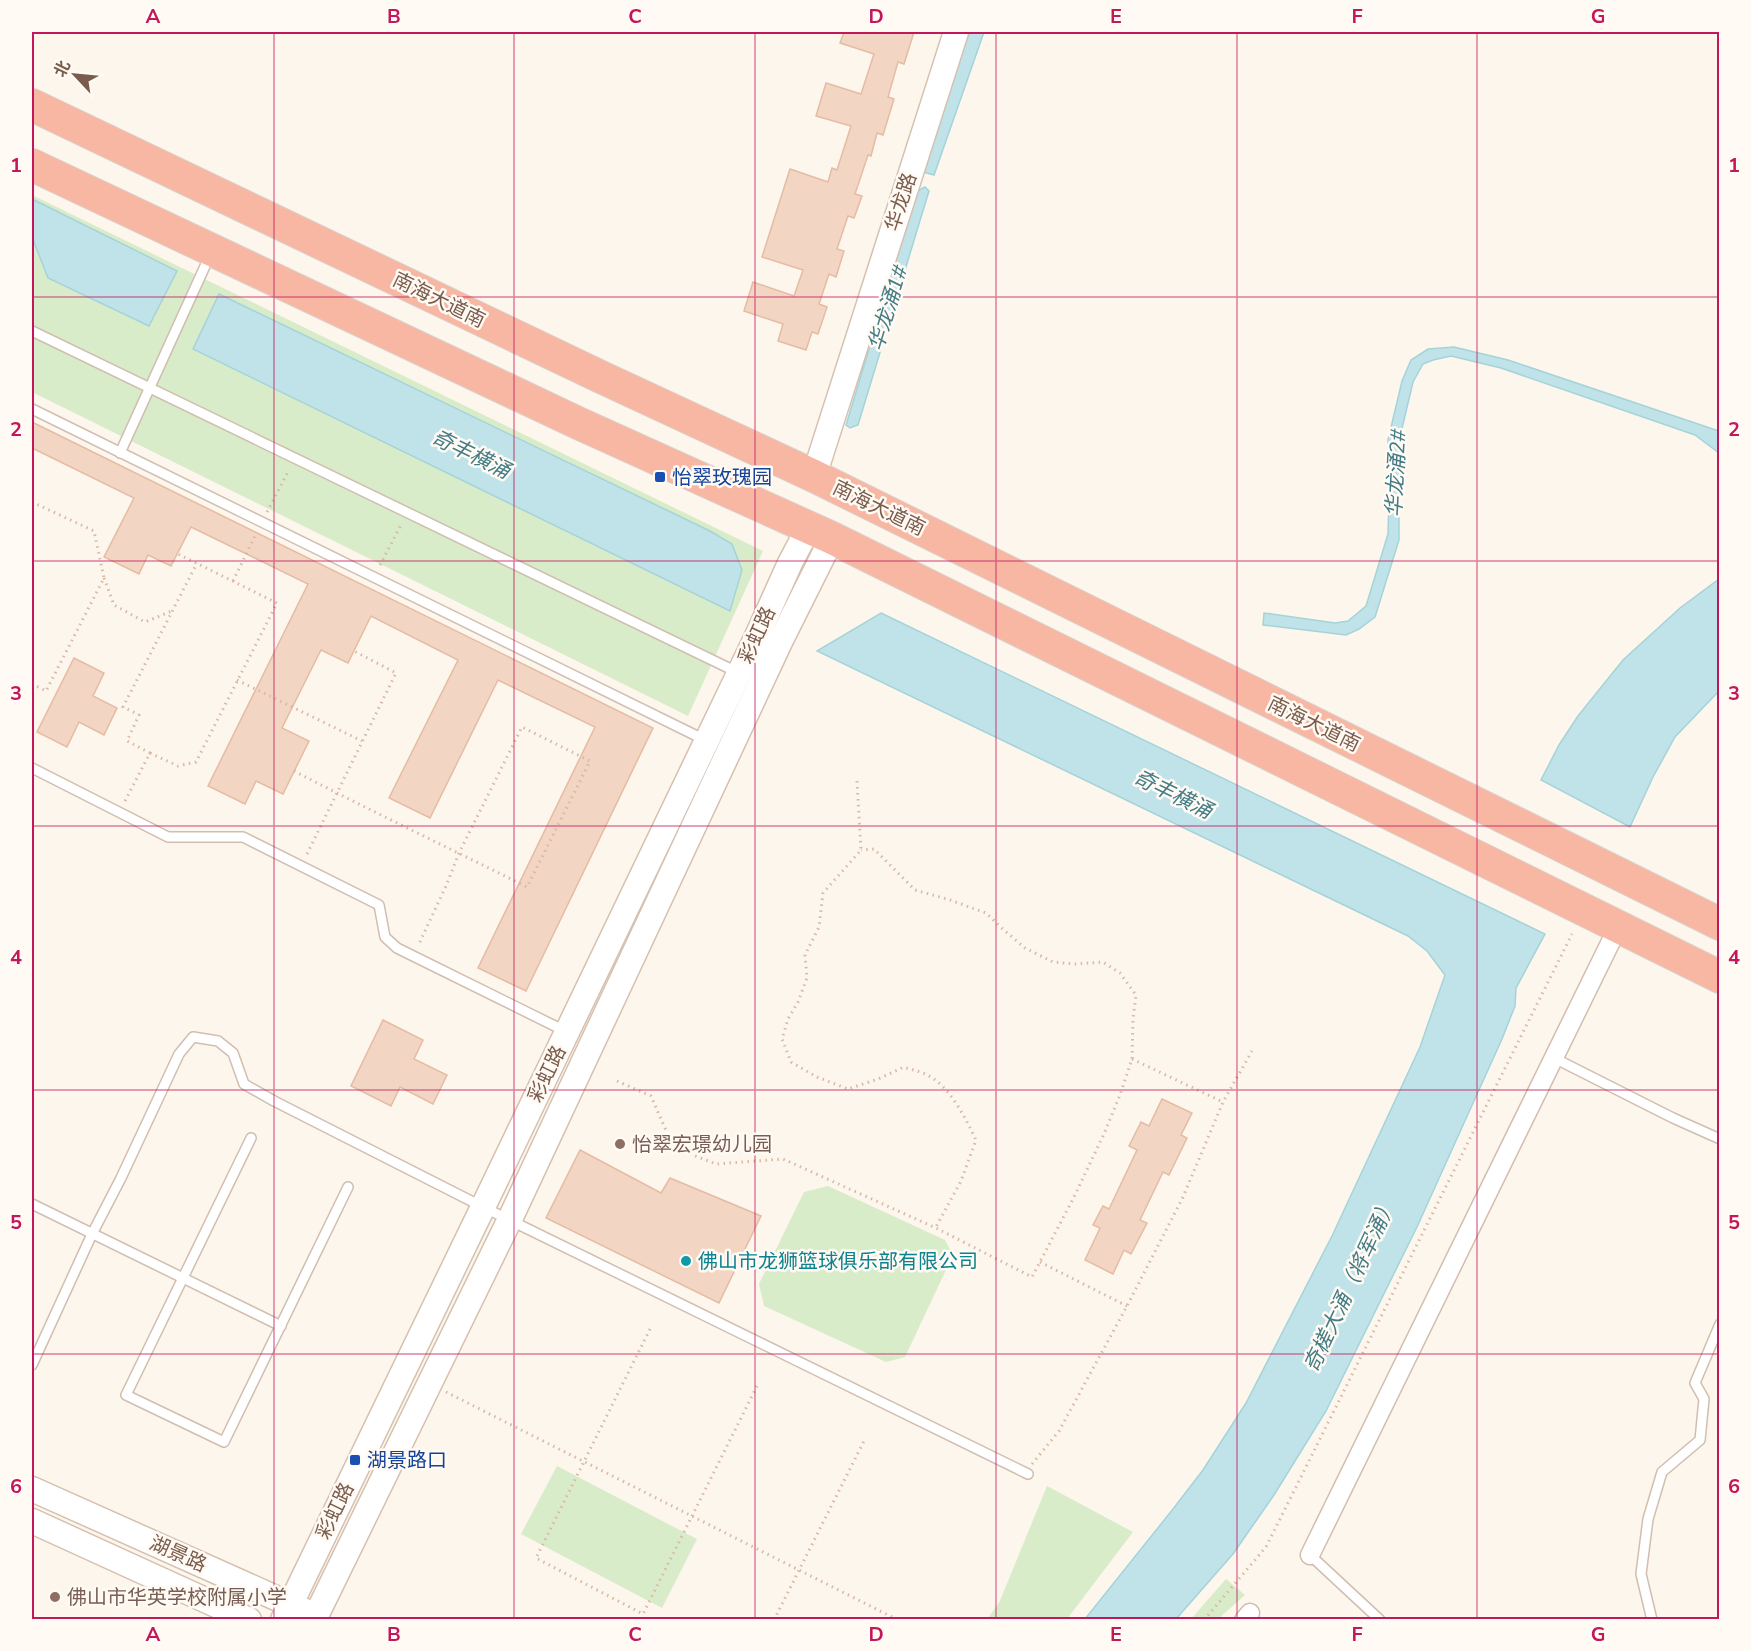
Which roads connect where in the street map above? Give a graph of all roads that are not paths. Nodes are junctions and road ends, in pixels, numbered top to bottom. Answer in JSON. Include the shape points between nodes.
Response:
{"nodes":[{"id":1,"x":956,"y":32,"type":"edge"},
{"id":2,"x":32,"y":105,"type":"edge"},
{"id":3,"x":32,"y":165,"type":"edge"},
{"id":4,"x":212,"y":250,"type":"junction"},
{"id":5,"x":32,"y":331,"type":"edge"},
{"id":6,"x":151,"y":387,"type":"junction"},
{"id":7,"x":32,"y":409,"type":"edge"},
{"id":8,"x":120,"y":453,"type":"junction"},
{"id":9,"x":814,"y":476,"type":"junction"},
{"id":10,"x":821,"y":533,"type":"junction"},
{"id":11,"x":769,"y":638,"type":"junction"},
{"id":12,"x":739,"y":673,"type":"junction"},
{"id":13,"x":707,"y":741,"type":"junction"},
{"id":14,"x":32,"y":768,"type":"edge"},
{"id":15,"x":1719,"y":924,"type":"edge"},
{"id":16,"x":1618,"y":927,"type":"junction"},
{"id":17,"x":1719,"y":977,"type":"edge"},
{"id":18,"x":567,"y":1032,"type":"junction"},
{"id":19,"x":1554,"y":1058,"type":"junction"},
{"id":20,"x":251,"y":1138,"type":"dead end"},
{"id":21,"x":1719,"y":1139,"type":"edge"},
{"id":22,"x":348,"y":1187,"type":"dead end"},
{"id":23,"x":32,"y":1204,"type":"edge"},
{"id":24,"x":483,"y":1207,"type":"junction"},
{"id":25,"x":510,"y":1219,"type":"junction"},
{"id":26,"x":92,"y":1234,"type":"junction"},
{"id":27,"x":183,"y":1279,"type":"junction"},
{"id":28,"x":1719,"y":1324,"type":"edge"},
{"id":29,"x":281,"y":1326,"type":"junction"},
{"id":30,"x":32,"y":1365,"type":"edge"},
{"id":31,"x":1028,"y":1474,"type":"road end"},
{"id":32,"x":32,"y":1490,"type":"edge"},
{"id":33,"x":32,"y":1521,"type":"edge"},
{"id":34,"x":1310,"y":1555,"type":"joint"},
{"id":35,"x":287,"y":1611,"type":"edge"},
{"id":36,"x":318,"y":1618,"type":"edge"},
{"id":37,"x":249,"y":1620,"type":"edge"},
{"id":38,"x":1380,"y":1620,"type":"edge"},
{"id":39,"x":1652,"y":1620,"type":"edge"}],
"edges":[{"from":1,"to":9,"type":"street","name":"华龙路"},
{"from":2,"to":9,"type":"highway","name":"南海大道南"},
{"from":3,"to":4,"type":"highway"},
{"from":4,"to":6,"type":"lane"},
{"from":4,"to":10,"type":"highway"},
{"from":5,"to":6,"type":"lane"},
{"from":6,"to":8,"type":"lane"},
{"from":6,"to":12,"type":"lane"},
{"from":7,"to":8,"type":"lane"},
{"from":8,"to":13,"type":"lane"},
{"from":9,"to":15,"type":"highway","name":"南海大道南"},
{"from":10,"to":11,"type":"street","name":"彩虹路","via":[[813,573]]},
{"from":10,"to":11,"type":"street","name":"彩虹路","via":[[790,563]]},
{"from":10,"to":16,"type":"highway"},
{"from":11,"to":12,"type":"street","name":"彩虹路"},
{"from":11,"to":25,"type":"street","name":"彩虹路"},
{"from":12,"to":13,"type":"street","name":"彩虹路"},
{"from":13,"to":18,"type":"street","name":"彩虹路"},
{"from":14,"to":18,"type":"lane","via":[[168,837],[243,837],[379,905],[385,937],[397,948]]},
{"from":16,"to":17,"type":"highway"},
{"from":16,"to":19,"type":"street"},
{"from":18,"to":24,"type":"street","name":"彩虹路"},
{"from":19,"to":21,"type":"lane"},
{"from":19,"to":34,"type":"street"},
{"from":20,"to":27,"type":"lane"},
{"from":22,"to":29,"type":"lane"},
{"from":23,"to":26,"type":"lane"},
{"from":24,"to":25,"type":"lane"},
{"from":24,"to":26,"type":"lane","via":[[244,1084],[233,1053],[218,1041],[193,1037],[179,1054]]},
{"from":24,"to":35,"type":"street","name":"彩虹路"},
{"from":25,"to":31,"type":"lane"},
{"from":25,"to":36,"type":"street","name":"彩虹路"},
{"from":26,"to":27,"type":"lane"},
{"from":26,"to":30,"type":"lane"},
{"from":27,"to":29,"type":"lane"},
{"from":27,"to":29,"type":"lane","via":[[126,1395],[224,1442]]},
{"from":28,"to":39,"type":"lane","via":[[1695,1383],[1704,1399],[1700,1440],[1662,1472],[1648,1519],[1641,1574]]},
{"from":32,"to":35,"type":"street","name":"湖景路"},
{"from":33,"to":37,"type":"street","name":"湖景路"},
{"from":34,"to":38,"type":"lane"},
{"from":35,"to":36,"type":"street","name":"湖景路"}]}
